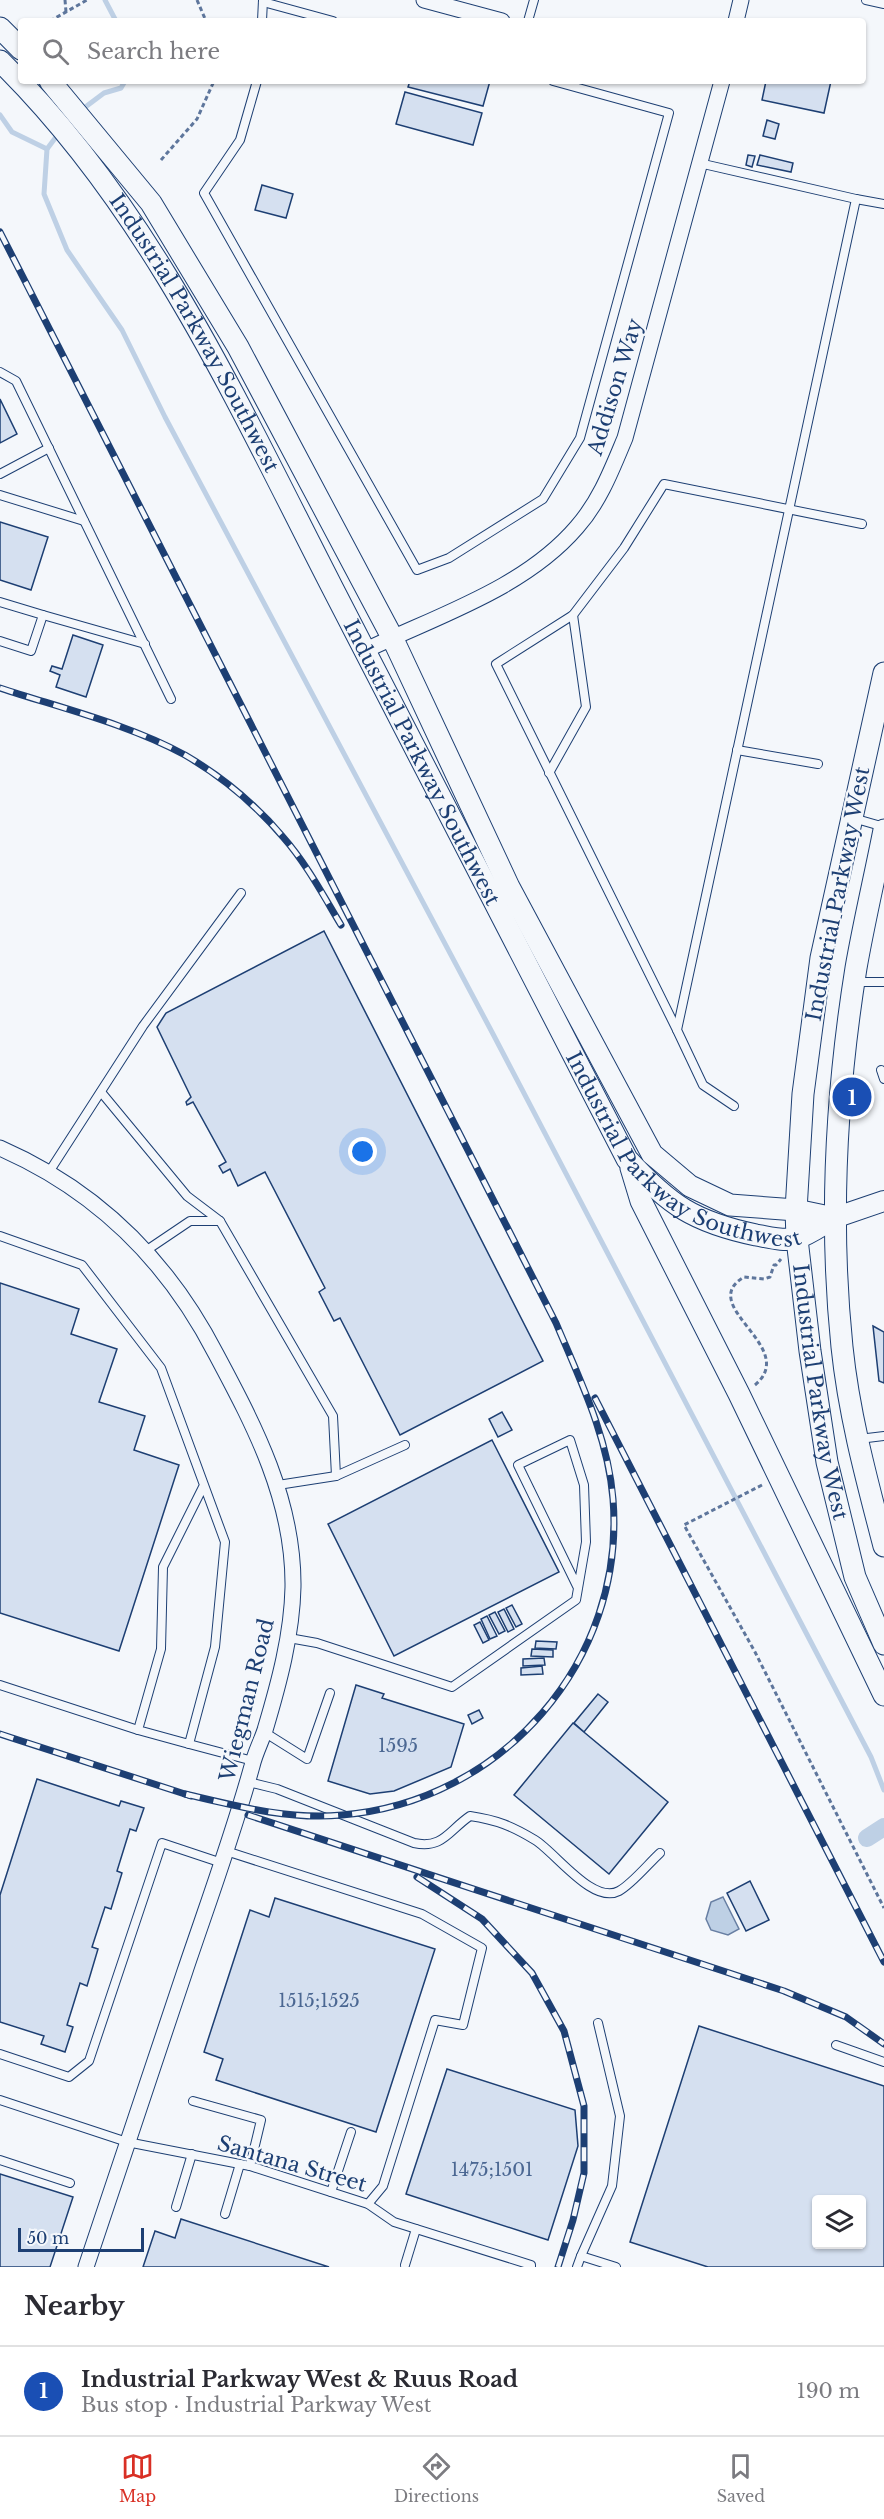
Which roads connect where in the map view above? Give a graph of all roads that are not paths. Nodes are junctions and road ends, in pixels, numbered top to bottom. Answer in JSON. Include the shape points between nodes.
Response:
{"nodes":[{"id":1,"x":424,"y":0,"type":"edge"},
{"id":2,"x":534,"y":0,"type":"edge"},
{"id":3,"x":741,"y":0,"type":"edge"},
{"id":4,"x":866,"y":0,"type":"edge"},
{"id":5,"x":263,"y":1,"type":"edge"},
{"id":6,"x":884,"y":4,"type":"edge"},
{"id":7,"x":262,"y":18,"type":"edge"},
{"id":8,"x":322,"y":18,"type":"edge"},
{"id":9,"x":491,"y":18,"type":"edge"},
{"id":10,"x":529,"y":18,"type":"edge"},
{"id":11,"x":737,"y":18,"type":"edge"},
{"id":12,"x":0,"y":27,"type":"edge"},
{"id":13,"x":18,"y":46,"type":"edge"},
{"id":14,"x":0,"y":61,"type":"edge"},
{"id":15,"x":18,"y":79,"type":"edge"},
{"id":16,"x":22,"y":84,"type":"edge"},
{"id":17,"x":53,"y":84,"type":"edge"},
{"id":18,"x":256,"y":84,"type":"edge"},
{"id":19,"x":564,"y":84,"type":"edge"},
{"id":20,"x":719,"y":84,"type":"edge"},
{"id":21,"x":699,"y":163,"type":"junction"},
{"id":22,"x":856,"y":199,"type":"junction"},
{"id":23,"x":884,"y":204,"type":"edge"},
{"id":24,"x":0,"y":372,"type":"edge"},
{"id":25,"x":49,"y":448,"type":"junction"},
{"id":26,"x":0,"y":474,"type":"edge"},
{"id":27,"x":0,"y":495,"type":"edge"},
{"id":28,"x":789,"y":510,"type":"junction"},
{"id":29,"x":84,"y":521,"type":"junction"},
{"id":30,"x":862,"y":524,"type":"dead end"},
{"id":31,"x":0,"y":602,"type":"edge"},
{"id":32,"x":43,"y":615,"type":"junction"},
{"id":33,"x":573,"y":615,"type":"junction"},
{"id":34,"x":392,"y":638,"type":"junction"},
{"id":35,"x":0,"y":641,"type":"edge"},
{"id":36,"x":145,"y":644,"type":"junction"},
{"id":37,"x":364,"y":651,"type":"junction"},
{"id":38,"x":884,"y":674,"type":"edge"},
{"id":39,"x":171,"y":699,"type":"dead end"},
{"id":40,"x":737,"y":750,"type":"junction"},
{"id":41,"x":818,"y":764,"type":"dead end"},
{"id":42,"x":549,"y":773,"type":"junction"},
{"id":43,"x":851,"y":817,"type":"junction"},
{"id":44,"x":884,"y":828,"type":"edge"},
{"id":45,"x":241,"y":893,"type":"dead end"},
{"id":46,"x":854,"y":982,"type":"junction"},
{"id":47,"x":884,"y":982,"type":"edge"},
{"id":48,"x":677,"y":1030,"type":"junction"},
{"id":49,"x":881,"y":1070,"type":"dead end"},
{"id":50,"x":884,"y":1079,"type":"edge"},
{"id":51,"x":100,"y":1092,"type":"junction"},
{"id":52,"x":734,"y":1106,"type":"dead end"},
{"id":53,"x":0,"y":1148,"type":"edge"},
{"id":54,"x":627,"y":1159,"type":"junction"},
{"id":55,"x":49,"y":1172,"type":"junction"},
{"id":56,"x":884,"y":1201,"type":"edge"},
{"id":57,"x":796,"y":1210,"type":"junction"},
{"id":58,"x":834,"y":1218,"type":"junction"},
{"id":59,"x":220,"y":1221,"type":"junction"},
{"id":60,"x":0,"y":1236,"type":"edge"},
{"id":61,"x":797,"y":1239,"type":"junction"},
{"id":62,"x":147,"y":1250,"type":"junction"},
{"id":63,"x":884,"y":1436,"type":"edge"},
{"id":64,"x":857,"y":1440,"type":"junction"},
{"id":65,"x":405,"y":1445,"type":"dead end"},
{"id":66,"x":336,"y":1476,"type":"junction"},
{"id":67,"x":204,"y":1485,"type":"junction"},
{"id":68,"x":278,"y":1485,"type":"junction"},
{"id":69,"x":884,"y":1546,"type":"edge"},
{"id":70,"x":578,"y":1588,"type":"junction"},
{"id":71,"x":289,"y":1638,"type":"junction"},
{"id":72,"x":884,"y":1644,"type":"edge"},
{"id":73,"x":0,"y":1685,"type":"edge"},
{"id":74,"x":330,"y":1693,"type":"dead end"},
{"id":75,"x":884,"y":1695,"type":"edge"},
{"id":76,"x":138,"y":1730,"type":"junction"},
{"id":77,"x":264,"y":1731,"type":"junction"},
{"id":78,"x":189,"y":1744,"type":"junction"},
{"id":79,"x":253,"y":1761,"type":"junction"},
{"id":80,"x":248,"y":1782,"type":"junction"},
{"id":81,"x":660,"y":1852,"type":"dead end"},
{"id":82,"x":224,"y":1857,"type":"junction"},
{"id":83,"x":598,"y":2023,"type":"dead end"},
{"id":84,"x":836,"y":2045,"type":"dead end"},
{"id":85,"x":0,"y":2054,"type":"edge"},
{"id":86,"x":884,"y":2062,"type":"edge"},
{"id":87,"x":0,"y":2100,"type":"edge"},
{"id":88,"x":193,"y":2101,"type":"dead end"},
{"id":89,"x":351,"y":2132,"type":"dead end"},
{"id":90,"x":127,"y":2142,"type":"junction"},
{"id":91,"x":192,"y":2154,"type":"junction"},
{"id":92,"x":0,"y":2160,"type":"edge"},
{"id":93,"x":240,"y":2164,"type":"junction"},
{"id":94,"x":250,"y":2166,"type":"junction"},
{"id":95,"x":70,"y":2183,"type":"dead end"},
{"id":96,"x":331,"y":2192,"type":"junction"},
{"id":97,"x":368,"y":2204,"type":"junction"},
{"id":98,"x":176,"y":2207,"type":"dead end"},
{"id":99,"x":225,"y":2214,"type":"dead end"},
{"id":100,"x":416,"y":2229,"type":"junction"},
{"id":101,"x":581,"y":2256,"type":"junction"},
{"id":102,"x":405,"y":2265,"type":"dead end"},
{"id":103,"x":87,"y":2267,"type":"edge"},
{"id":104,"x":531,"y":2267,"type":"edge"},
{"id":105,"x":578,"y":2267,"type":"edge"},
{"id":106,"x":616,"y":2267,"type":"edge"}],
"edges":[{"from":1,"to":9,"type":"street"},
{"from":2,"to":10,"type":"lane"},
{"from":3,"to":11,"type":"street"},
{"from":4,"to":6,"type":"lane"},
{"from":5,"to":7,"type":"lane"},
{"from":5,"to":8,"type":"lane"},
{"from":12,"to":13,"type":"main road"},
{"from":14,"to":15,"type":"main road","name":"Industrial Parkway Southwest"},
{"from":16,"to":37,"type":"main road","name":"Industrial Parkway Southwest","via":[[76,144],[131,218],[216,360]]},
{"from":17,"to":34,"type":"main road","name":"Industrial Parkway Southwest","via":[[151,203],[238,347]]},
{"from":18,"to":19,"type":"lane","via":[[240,140],[204,193],[417,570],[449,558],[543,499],[580,438],[669,113]]},
{"from":20,"to":21,"type":"street","name":"Addison Way"},
{"from":21,"to":22,"type":"lane"},
{"from":21,"to":34,"type":"street","name":"Addison Way","via":[[625,438],[606,484],[578,527],[541,561],[498,587]]},
{"from":22,"to":23,"type":"lane"},
{"from":22,"to":28,"type":"lane"},
{"from":24,"to":25,"type":"lane","via":[[16,381]]},
{"from":25,"to":26,"type":"lane"},
{"from":25,"to":29,"type":"lane"},
{"from":27,"to":29,"type":"lane"},
{"from":28,"to":30,"type":"lane"},
{"from":28,"to":33,"type":"lane","via":[[664,484],[624,548]]},
{"from":28,"to":40,"type":"lane"},
{"from":29,"to":36,"type":"lane"},
{"from":31,"to":32,"type":"lane"},
{"from":32,"to":35,"type":"lane","via":[[32,651]]},
{"from":32,"to":36,"type":"lane"},
{"from":33,"to":42,"type":"lane","via":[[586,706]]},
{"from":33,"to":42,"type":"lane","via":[[496,664]]},
{"from":34,"to":37,"type":"street","name":"Addison Way"},
{"from":34,"to":57,"type":"main road","name":"Industrial Parkway Southwest","via":[[509,886],[652,1154],[690,1186],[730,1205]]},
{"from":36,"to":39,"type":"lane"},
{"from":37,"to":54,"type":"main road","name":"Industrial Parkway Southwest"},
{"from":38,"to":43,"type":"main road","name":"Industrial Parkway West"},
{"from":40,"to":41,"type":"lane"},
{"from":40,"to":48,"type":"lane"},
{"from":42,"to":48,"type":"lane"},
{"from":43,"to":44,"type":"lane"},
{"from":43,"to":57,"type":"main road","name":"Industrial Parkway West","via":[[813,1015],[803,1094]]},
{"from":44,"to":46,"type":"main road","name":"Industrial Parkway West"},
{"from":45,"to":51,"type":"lane","via":[[143,1026]]},
{"from":46,"to":47,"type":"lane"},
{"from":46,"to":58,"type":"main road","name":"Industrial Parkway West","via":[[840,1096]]},
{"from":48,"to":52,"type":"lane","via":[[703,1085]]},
{"from":49,"to":50,"type":"lane"},
{"from":51,"to":55,"type":"lane"},
{"from":51,"to":59,"type":"lane","via":[[187,1196]]},
{"from":53,"to":55,"type":"street","name":"Wiegman Road"},
{"from":54,"to":61,"type":"main road","name":"Industrial Parkway Southwest","via":[[657,1192],[691,1214],[722,1228]]},
{"from":54,"to":75,"type":"main road","via":[[641,1200]]},
{"from":55,"to":62,"type":"street","name":"Wiegman Road","via":[[111,1216]]},
{"from":56,"to":58,"type":"street"},
{"from":57,"to":58,"type":"main road","name":"Industrial Parkway Southwest"},
{"from":57,"to":61,"type":"main road","name":"Industrial Parkway West"},
{"from":58,"to":61,"type":"main road","name":"Industrial Parkway Southwest"},
{"from":58,"to":64,"type":"main road","name":"Industrial Parkway West","via":[[842,1348]]},
{"from":59,"to":62,"type":"lane","via":[[190,1221]]},
{"from":59,"to":66,"type":"lane","via":[[333,1416]]},
{"from":60,"to":67,"type":"lane","via":[[81,1265],[161,1368]]},
{"from":61,"to":72,"type":"main road","name":"Industrial Parkway West","via":[[827,1462],[855,1577]]},
{"from":62,"to":68,"type":"street","name":"Wiegman Road","via":[[209,1339],[258,1433]]},
{"from":63,"to":64,"type":"lane"},
{"from":64,"to":69,"type":"main road","name":"Industrial Parkway West"},
{"from":65,"to":66,"type":"lane"},
{"from":66,"to":68,"type":"lane"},
{"from":67,"to":76,"type":"lane","via":[[163,1567],[161,1650]]},
{"from":67,"to":78,"type":"lane","via":[[225,1542],[215,1647]]},
{"from":68,"to":71,"type":"street","name":"Wiegman Road","via":[[293,1585]]},
{"from":70,"to":70,"type":"lane","via":[[586,1542],[584,1485],[570,1440],[518,1466]]},
{"from":70,"to":71,"type":"lane","via":[[576,1600],[452,1687],[317,1643]]},
{"from":71,"to":77,"type":"street","name":"Wiegman Road"},
{"from":73,"to":76,"type":"lane"},
{"from":74,"to":77,"type":"lane","via":[[307,1759]]},
{"from":76,"to":78,"type":"lane"},
{"from":77,"to":79,"type":"street","name":"Wiegman Road"},
{"from":78,"to":79,"type":"lane"},
{"from":79,"to":80,"type":"street","name":"Wiegman Road"},
{"from":80,"to":81,"type":"lane","via":[[277,1789],[426,1845],[437,1844],[470,1816],[498,1821],[537,1841],[589,1888],[604,1893],[618,1892]]},
{"from":80,"to":82,"type":"street","name":"Wiegman Road"},
{"from":82,"to":85,"type":"lane","via":[[162,1843],[89,2061],[69,2076]]},
{"from":82,"to":90,"type":"street","name":"Wiegman Road"},
{"from":82,"to":97,"type":"lane","via":[[422,1914],[482,1947],[463,2025],[435,2019],[383,2186]]},
{"from":83,"to":101,"type":"lane","via":[[620,2116],[612,2186]]},
{"from":84,"to":86,"type":"lane"},
{"from":87,"to":90,"type":"lane","name":"Santana Street"},
{"from":88,"to":94,"type":"lane","via":[[261,2120]]},
{"from":89,"to":96,"type":"lane"},
{"from":90,"to":91,"type":"lane","name":"Santana Street"},
{"from":90,"to":103,"type":"street","name":"Wiegman Road"},
{"from":91,"to":93,"type":"lane","name":"Santana Street"},
{"from":91,"to":98,"type":"lane"},
{"from":92,"to":95,"type":"lane"},
{"from":93,"to":94,"type":"lane","name":"Santana Street"},
{"from":93,"to":99,"type":"lane"},
{"from":94,"to":96,"type":"lane","name":"Santana Street"},
{"from":96,"to":97,"type":"lane","name":"Santana Street"},
{"from":97,"to":100,"type":"lane","name":"Santana Street","via":[[394,2222]]},
{"from":100,"to":102,"type":"lane"},
{"from":100,"to":104,"type":"lane","name":"Santana Street"},
{"from":101,"to":105,"type":"lane"},
{"from":101,"to":106,"type":"lane"}]}
